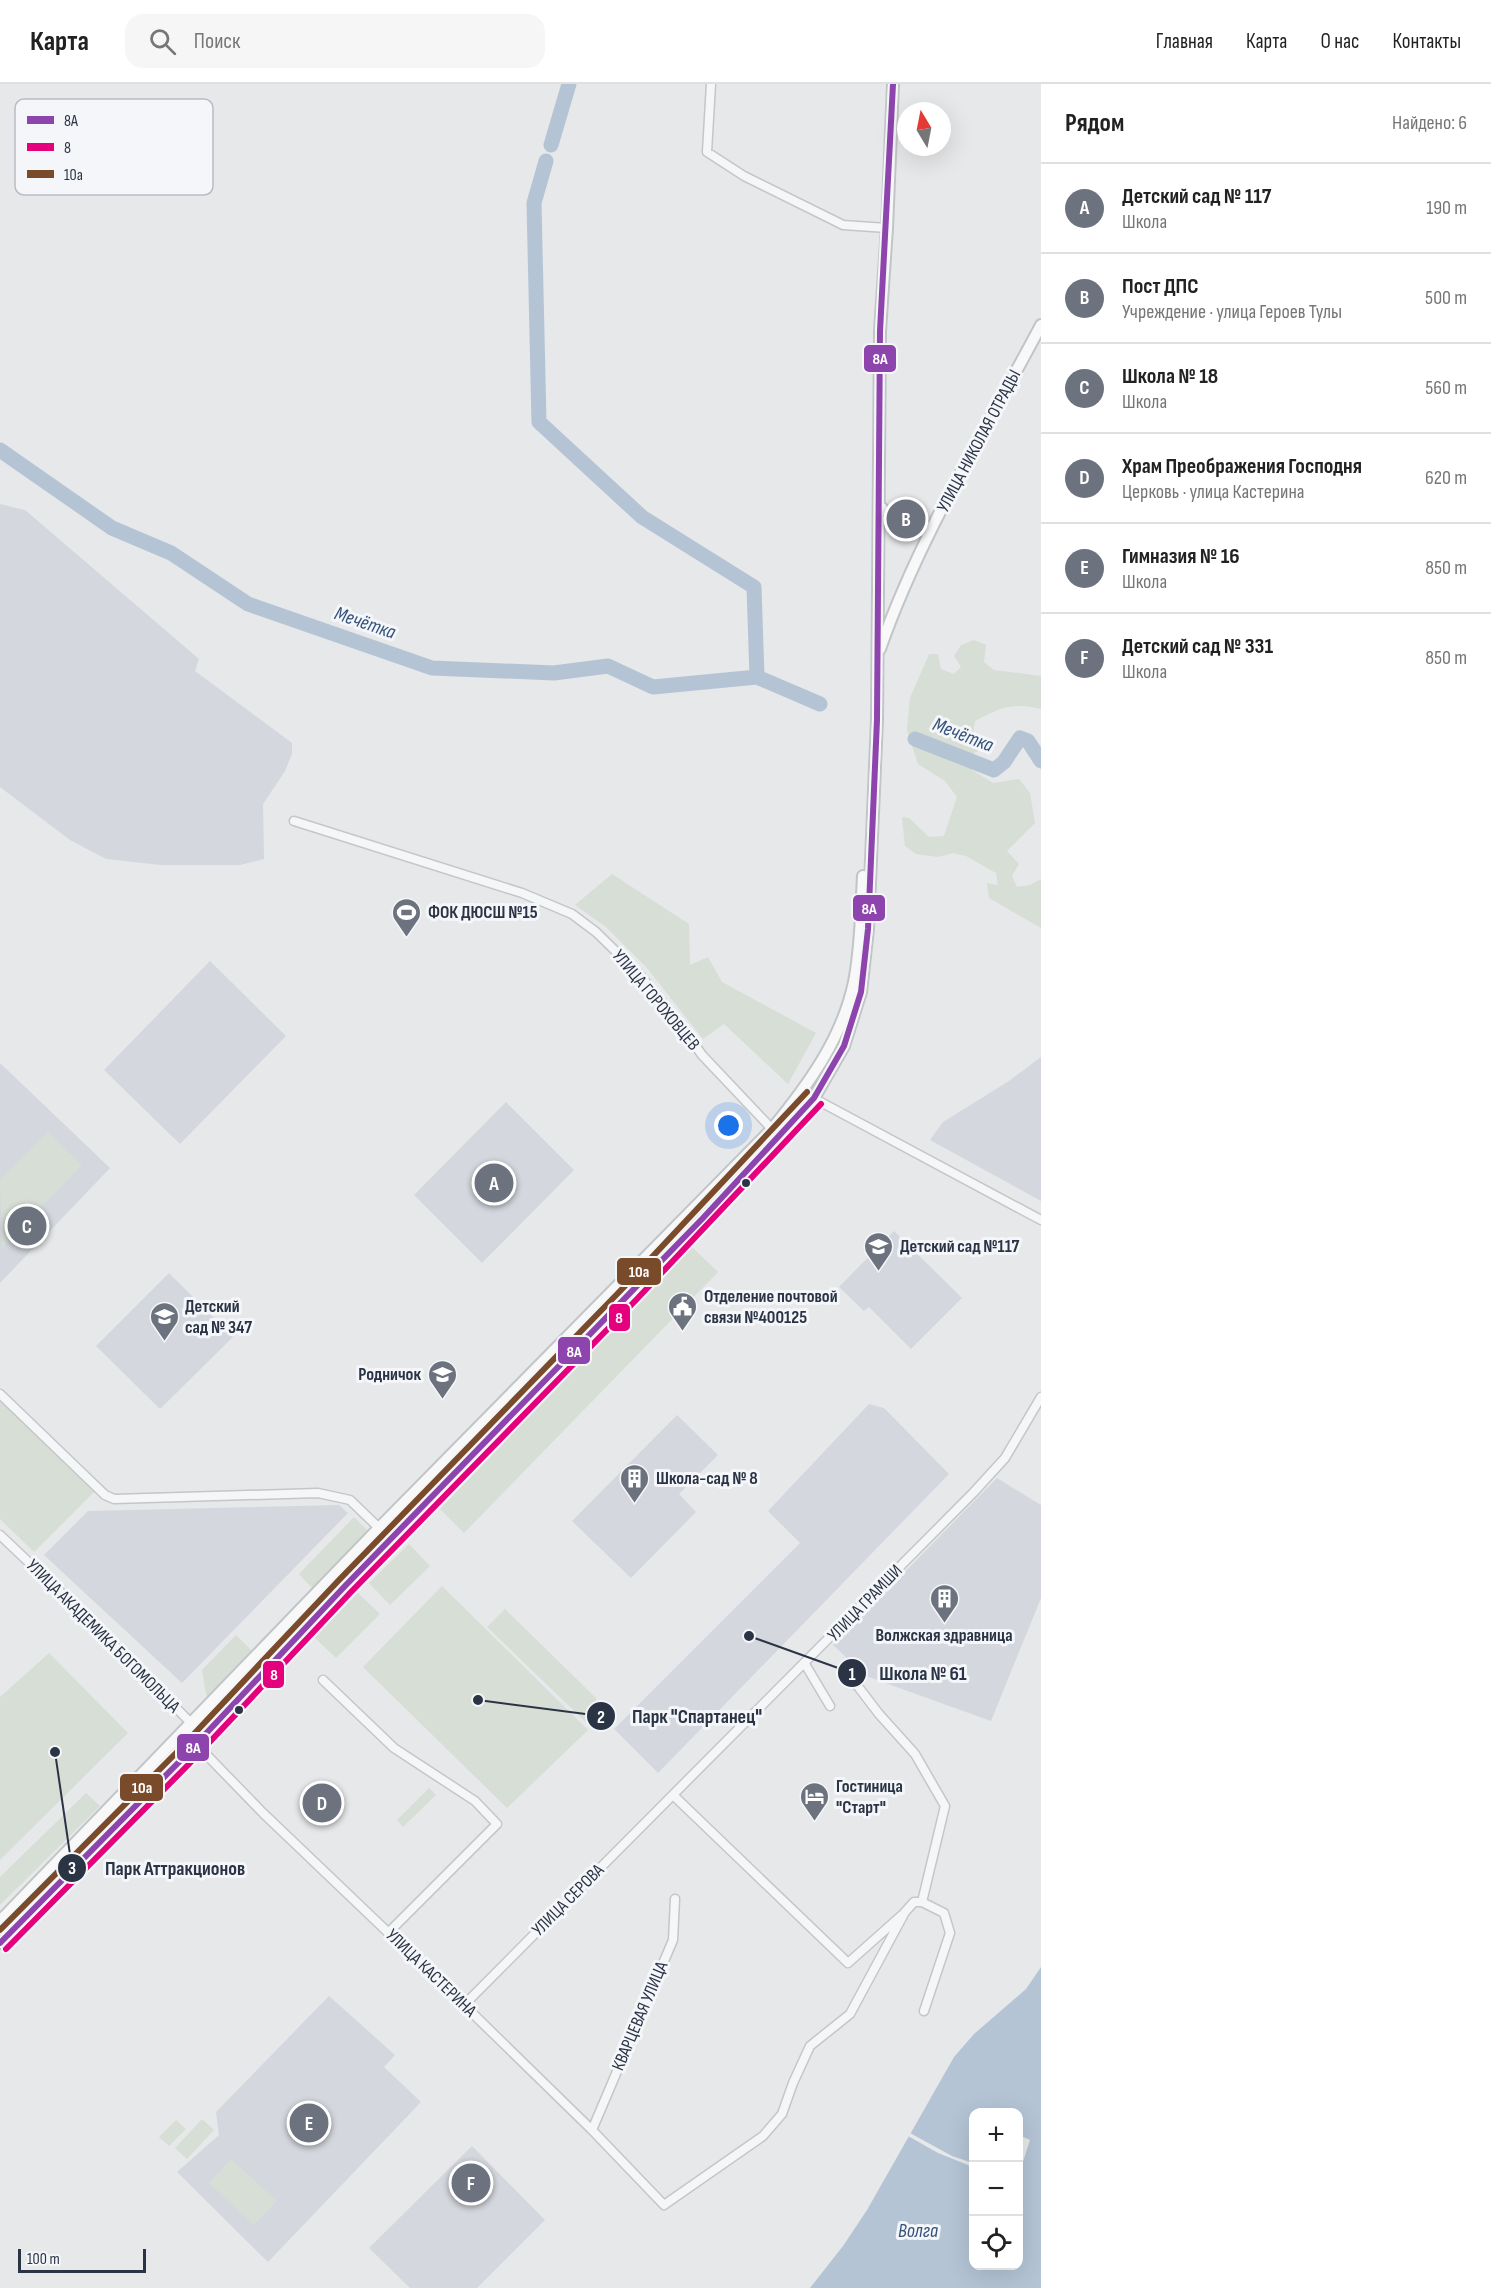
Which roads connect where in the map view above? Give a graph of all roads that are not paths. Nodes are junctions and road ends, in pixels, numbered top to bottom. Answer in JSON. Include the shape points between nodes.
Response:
{"nodes":[{"id":1,"x":711,"y":84,"type":"edge"},
{"id":2,"x":893,"y":84,"type":"edge"},
{"id":3,"x":887,"y":228,"type":"junction"},
{"id":4,"x":1041,"y":325,"type":"edge"},
{"id":5,"x":880,"y":502,"type":"junction"},
{"id":6,"x":933,"y":526,"type":"junction"},
{"id":7,"x":877,"y":658,"type":"junction"},
{"id":8,"x":294,"y":821,"type":"dead end"},
{"id":9,"x":802,"y":1092,"type":"junction"},
{"id":10,"x":814,"y":1098,"type":"junction"},
{"id":11,"x":772,"y":1129,"type":"junction"},
{"id":12,"x":1041,"y":1220,"type":"edge"},
{"id":13,"x":0,"y":1394,"type":"edge"},
{"id":14,"x":1041,"y":1397,"type":"edge"},
{"id":15,"x":379,"y":1528,"type":"junction"},
{"id":16,"x":0,"y":1535,"type":"edge"},
{"id":17,"x":805,"y":1664,"type":"junction"},
{"id":18,"x":323,"y":1680,"type":"dead end"},
{"id":19,"x":853,"y":1680,"type":"dead end"},
{"id":20,"x":830,"y":1706,"type":"dead end"},
{"id":21,"x":192,"y":1724,"type":"junction"},
{"id":22,"x":196,"y":1744,"type":"junction"},
{"id":23,"x":672,"y":1795,"type":"junction"},
{"id":24,"x":675,"y":1899,"type":"dead end"},
{"id":25,"x":922,"y":1902,"type":"junction"},
{"id":26,"x":905,"y":1912,"type":"junction"},
{"id":27,"x":0,"y":1921,"type":"edge"},
{"id":28,"x":388,"y":1933,"type":"junction"},
{"id":29,"x":0,"y":1944,"type":"edge"},
{"id":30,"x":464,"y":2005,"type":"junction"},
{"id":31,"x":924,"y":2011,"type":"dead end"},
{"id":32,"x":592,"y":2130,"type":"junction"}],
"edges":[{"from":1,"to":3,"type":"street","via":[[707,152],[744,176],[843,225]]},
{"from":2,"to":3,"type":"main road"},
{"from":3,"to":5,"type":"main road","via":[[878,422]]},
{"from":4,"to":6,"type":"main road","name":"УЛИЦА НИКОЛАЯ ОТРАДЫ"},
{"from":5,"to":6,"type":"main road","via":[[890,524],[902,532],[916,533]]},
{"from":5,"to":7,"type":"main road"},
{"from":6,"to":7,"type":"main road","name":"УЛИЦА НИКОЛАЯ ОТРАДЫ","via":[[899,596]]},
{"from":7,"to":9,"type":"main road","name":"УЛИЦА НИКОЛАЯ ОТРАДЫ","via":[[858,960],[843,1018],[823,1061]]},
{"from":7,"to":10,"type":"main road","name":"УЛИЦА НИКОЛАЯ ОТРАДЫ","via":[[868,929],[861,992],[844,1046]]},
{"from":8,"to":11,"type":"street","name":"УЛИЦА ГОРОХОВЦЕВ","via":[[522,893],[572,914],[640,975],[702,1055]]},
{"from":9,"to":10,"type":"street"},
{"from":9,"to":11,"type":"main road","name":"УЛИЦА НИКОЛАЯ ОТРАДЫ"},
{"from":10,"to":12,"type":"street"},
{"from":10,"to":22,"type":"main road","name":"УЛИЦА НИКОЛАЯ ОТРАДЫ"},
{"from":11,"to":15,"type":"main road","name":"УЛИЦА НИКОЛАЯ ОТРАДЫ"},
{"from":13,"to":15,"type":"street","via":[[105,1495],[114,1499],[318,1493],[350,1500]]},
{"from":14,"to":17,"type":"street","name":"УЛИЦА ГРАМШИ","via":[[1005,1458]]},
{"from":15,"to":21,"type":"main road","name":"УЛИЦА НИКОЛАЯ ОТРАДЫ"},
{"from":16,"to":21,"type":"street","name":"УЛИЦА АКАДЕМИКА БОГОМОЛЬЦА"},
{"from":17,"to":20,"type":"street"},
{"from":17,"to":23,"type":"street","name":"УЛИЦА ГРАМШИ"},
{"from":18,"to":28,"type":"street","via":[[394,1748],[475,1801],[497,1824]]},
{"from":19,"to":25,"type":"street","via":[[915,1754],[945,1806]]},
{"from":21,"to":22,"type":"street","name":"УЛИЦА АКАДЕМИКА БОГОМОЛЬЦА"},
{"from":21,"to":27,"type":"main road","name":"УЛИЦА НИКОЛАЯ ОТРАДЫ"},
{"from":22,"to":28,"type":"street","name":"УЛИЦА КАСТЕРИНА"},
{"from":22,"to":29,"type":"main road","name":"УЛИЦА НИКОЛАЯ ОТРАДЫ"},
{"from":23,"to":26,"type":"street","via":[[848,1963]]},
{"from":23,"to":30,"type":"street","name":"УЛИЦА СЕРОВА"},
{"from":24,"to":32,"type":"street","name":"КВАРЦЕВАЯ УЛИЦА","via":[[673,1940]]},
{"from":25,"to":26,"type":"street","via":[[914,1902]]},
{"from":25,"to":31,"type":"street","via":[[944,1913],[950,1933]]},
{"from":26,"to":32,"type":"street","name":"УЛИЦА КАСТЕРИНА","via":[[850,2014],[810,2046],[782,2114],[763,2136],[664,2205]]},
{"from":28,"to":30,"type":"street","name":"УЛИЦА КАСТЕРИНА"},
{"from":30,"to":32,"type":"street","name":"УЛИЦА КАСТЕРИНА"}]}
